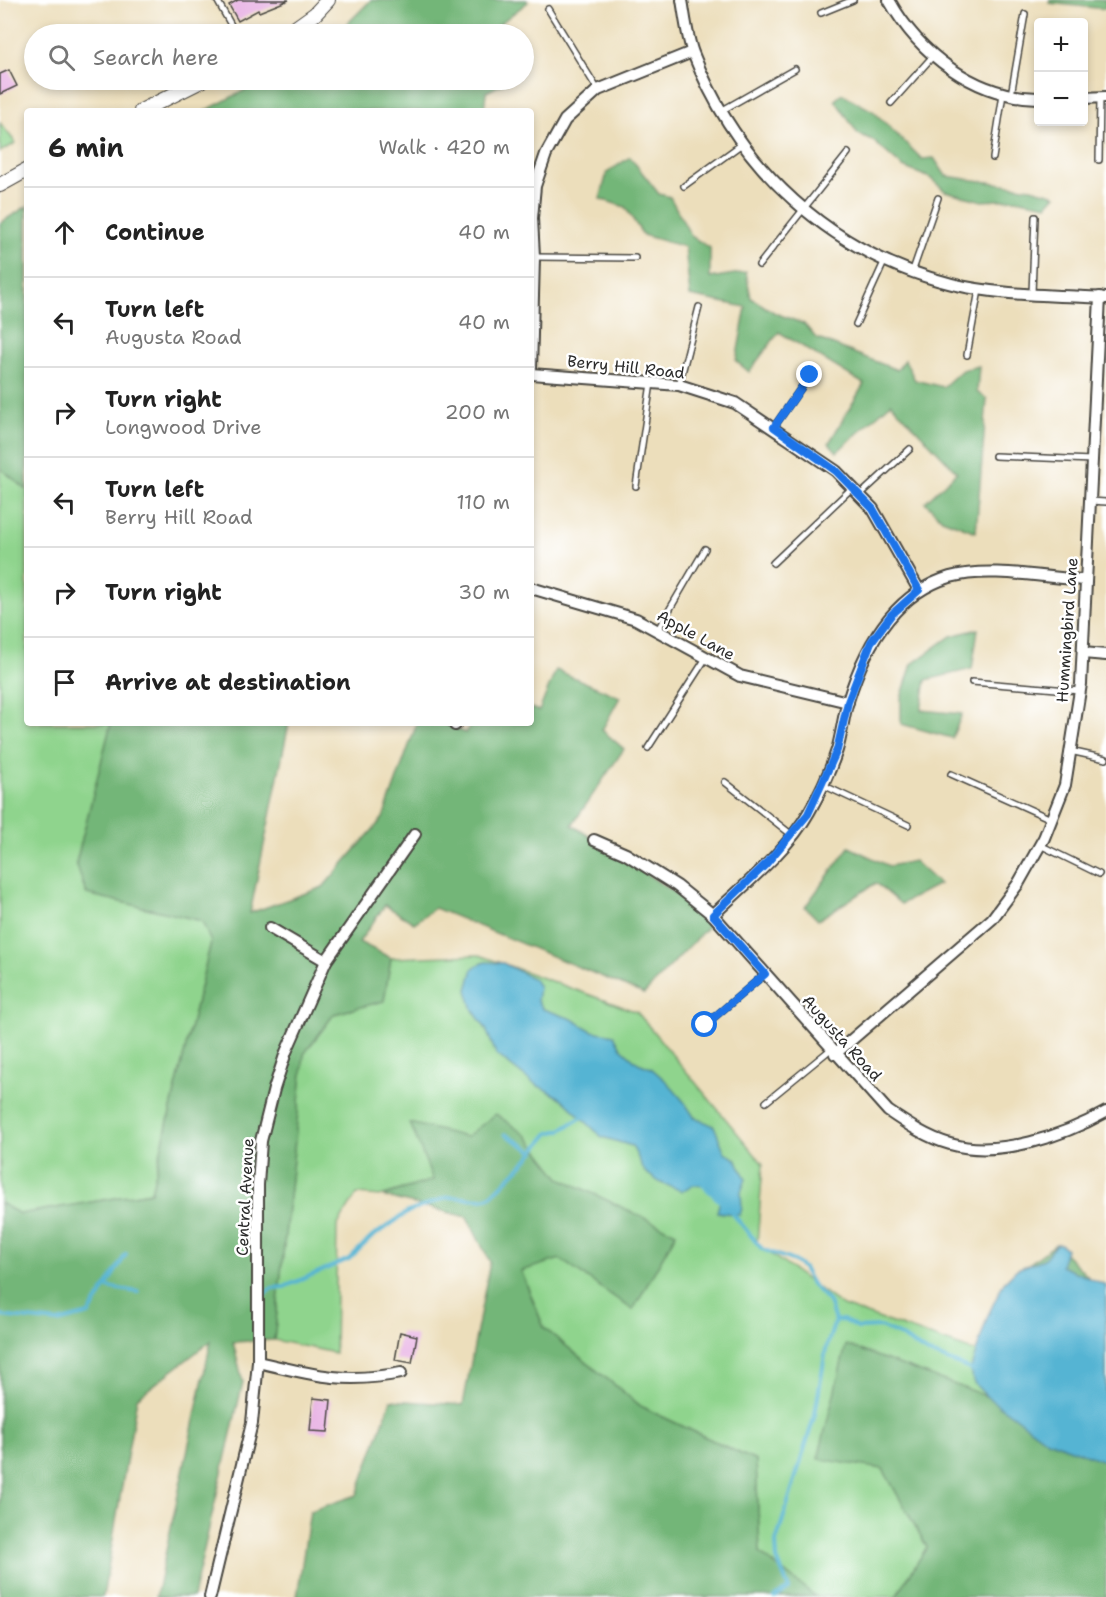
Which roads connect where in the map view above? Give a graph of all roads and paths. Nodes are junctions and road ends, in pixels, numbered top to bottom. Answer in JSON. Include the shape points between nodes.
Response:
{"nodes":[{"id":1,"x":217,"y":0,"type":"edge"},
{"id":2,"x":328,"y":0,"type":"edge"},
{"id":3,"x":682,"y":0,"type":"edge"},
{"id":4,"x":853,"y":0,"type":"edge"},
{"id":5,"x":889,"y":0,"type":"edge"},
{"id":6,"x":548,"y":9,"type":"dead end"},
{"id":7,"x":821,"y":13,"type":"dead end"},
{"id":8,"x":1025,"y":14,"type":"dead end"},
{"id":9,"x":230,"y":24,"type":"edge"},
{"id":10,"x":299,"y":24,"type":"edge"},
{"id":11,"x":692,"y":52,"type":"junction"},
{"id":12,"x":934,"y":55,"type":"junction"},
{"id":13,"x":795,"y":69,"type":"dead end"},
{"id":14,"x":182,"y":90,"type":"edge"},
{"id":15,"x":598,"y":90,"type":"junction"},
{"id":16,"x":1007,"y":95,"type":"junction"},
{"id":17,"x":1103,"y":97,"type":"edge"},
{"id":18,"x":1034,"y":98,"type":"edge"},
{"id":19,"x":1088,"y":98,"type":"edge"},
{"id":20,"x":891,"y":103,"type":"dead end"},
{"id":21,"x":147,"y":108,"type":"edge"},
{"id":22,"x":721,"y":111,"type":"junction"},
{"id":23,"x":742,"y":144,"type":"junction"},
{"id":24,"x":848,"y":153,"type":"dead end"},
{"id":25,"x":993,"y":158,"type":"dead end"},
{"id":26,"x":1099,"y":160,"type":"dead end"},
{"id":27,"x":24,"y":172,"type":"edge"},
{"id":28,"x":0,"y":185,"type":"edge"},
{"id":29,"x":684,"y":186,"type":"dead end"},
{"id":30,"x":938,"y":198,"type":"dead end"},
{"id":31,"x":534,"y":205,"type":"edge"},
{"id":32,"x":803,"y":210,"type":"junction"},
{"id":33,"x":1035,"y":217,"type":"dead end"},
{"id":34,"x":534,"y":257,"type":"edge"},
{"id":35,"x":635,"y":258,"type":"dead end"},
{"id":36,"x":886,"y":259,"type":"junction"},
{"id":37,"x":759,"y":265,"type":"dead end"},
{"id":38,"x":913,"y":270,"type":"junction"},
{"id":39,"x":980,"y":288,"type":"junction"},
{"id":40,"x":1032,"y":293,"type":"junction"},
{"id":41,"x":1103,"y":297,"type":"edge"},
{"id":42,"x":699,"y":307,"type":"dead end"},
{"id":43,"x":856,"y":324,"type":"dead end"},
{"id":44,"x":967,"y":355,"type":"dead end"},
{"id":45,"x":534,"y":372,"type":"edge"},
{"id":46,"x":810,"y":375,"type":"dead end"},
{"id":47,"x":651,"y":382,"type":"junction"},
{"id":48,"x":679,"y":384,"type":"junction"},
{"id":49,"x":774,"y":427,"type":"junction"},
{"id":50,"x":910,"y":449,"type":"dead end"},
{"id":51,"x":995,"y":456,"type":"dead end"},
{"id":52,"x":1092,"y":460,"type":"junction"},
{"id":53,"x":636,"y":486,"type":"dead end"},
{"id":54,"x":856,"y":491,"type":"junction"},
{"id":55,"x":1090,"y":501,"type":"junction"},
{"id":56,"x":1106,"y":502,"type":"edge"},
{"id":57,"x":705,"y":549,"type":"dead end"},
{"id":58,"x":773,"y":562,"type":"dead end"},
{"id":59,"x":1086,"y":580,"type":"junction"},
{"id":60,"x":534,"y":589,"type":"edge"},
{"id":61,"x":919,"y":590,"type":"junction"},
{"id":62,"x":657,"y":631,"type":"junction"},
{"id":63,"x":1083,"y":653,"type":"junction"},
{"id":64,"x":1106,"y":655,"type":"edge"},
{"id":65,"x":706,"y":658,"type":"junction"},
{"id":66,"x":972,"y":682,"type":"dead end"},
{"id":67,"x":1080,"y":691,"type":"junction"},
{"id":68,"x":848,"y":702,"type":"junction"},
{"id":69,"x":648,"y":748,"type":"dead end"},
{"id":70,"x":1070,"y":751,"type":"junction"},
{"id":71,"x":1106,"y":759,"type":"edge"},
{"id":72,"x":951,"y":774,"type":"dead end"},
{"id":73,"x":725,"y":782,"type":"dead end"},
{"id":74,"x":823,"y":785,"type":"junction"},
{"id":75,"x":1052,"y":819,"type":"junction"},
{"id":76,"x":908,"y":825,"type":"dead end"},
{"id":77,"x":415,"y":834,"type":"dead end"},
{"id":78,"x":792,"y":835,"type":"junction"},
{"id":79,"x":594,"y":840,"type":"dead end"},
{"id":80,"x":1040,"y":845,"type":"junction"},
{"id":81,"x":1100,"y":874,"type":"dead end"},
{"id":82,"x":713,"y":915,"type":"junction"},
{"id":83,"x":270,"y":928,"type":"dead end"},
{"id":84,"x":326,"y":961,"type":"junction"},
{"id":85,"x":765,"y":974,"type":"junction"},
{"id":86,"x":705,"y":1025,"type":"dead end"},
{"id":87,"x":833,"y":1051,"type":"junction"},
{"id":88,"x":766,"y":1102,"type":"dead end"},
{"id":89,"x":1106,"y":1112,"type":"edge"},
{"id":90,"x":258,"y":1362,"type":"junction"},
{"id":91,"x":401,"y":1374,"type":"dead end"},
{"id":92,"x":210,"y":1597,"type":"edge"}],
"edges":[{"from":1,"to":9,"type":"lane"},
{"from":2,"to":10,"type":"street"},
{"from":3,"to":11,"type":"street"},
{"from":4,"to":7,"type":"lane"},
{"from":5,"to":12,"type":"street","via":[[910,33]]},
{"from":6,"to":15,"type":"lane"},
{"from":8,"to":16,"type":"lane"},
{"from":11,"to":15,"type":"street"},
{"from":11,"to":22,"type":"street"},
{"from":12,"to":16,"type":"street","via":[[952,70]]},
{"from":12,"to":20,"type":"lane"},
{"from":13,"to":22,"type":"lane"},
{"from":14,"to":21,"type":"street"},
{"from":15,"to":31,"type":"street","via":[[565,120],[546,154],[535,186]]},
{"from":16,"to":18,"type":"street"},
{"from":16,"to":25,"type":"lane"},
{"from":17,"to":19,"type":"street"},
{"from":17,"to":26,"type":"lane"},
{"from":22,"to":23,"type":"street"},
{"from":23,"to":29,"type":"lane"},
{"from":23,"to":32,"type":"street","via":[[766,175]]},
{"from":24,"to":32,"type":"lane"},
{"from":27,"to":28,"type":"street"},
{"from":30,"to":38,"type":"lane"},
{"from":32,"to":36,"type":"street"},
{"from":32,"to":37,"type":"lane"},
{"from":33,"to":40,"type":"lane"},
{"from":34,"to":35,"type":"lane"},
{"from":36,"to":38,"type":"street"},
{"from":36,"to":43,"type":"lane"},
{"from":38,"to":39,"type":"street","via":[[951,284]]},
{"from":39,"to":40,"type":"street"},
{"from":39,"to":44,"type":"lane"},
{"from":40,"to":41,"type":"street"},
{"from":41,"to":52,"type":"street","name":"Hummingbird Lane"},
{"from":42,"to":48,"type":"lane"},
{"from":45,"to":47,"type":"street","name":"Berry Hill Road"},
{"from":46,"to":49,"type":"lane"},
{"from":47,"to":48,"type":"street","name":"Berry Hill Road"},
{"from":47,"to":53,"type":"lane"},
{"from":48,"to":49,"type":"street","name":"Berry Hill Road","via":[[735,403]]},
{"from":49,"to":54,"type":"street","name":"Berry Hill Road","via":[[836,471]]},
{"from":50,"to":54,"type":"lane"},
{"from":51,"to":52,"type":"lane"},
{"from":52,"to":55,"type":"street","name":"Hummingbird Lane"},
{"from":54,"to":58,"type":"lane"},
{"from":54,"to":61,"type":"street","name":"Berry Hill Road","via":[[873,509]]},
{"from":55,"to":56,"type":"lane"},
{"from":55,"to":59,"type":"street","name":"Hummingbird Lane"},
{"from":57,"to":62,"type":"lane"},
{"from":59,"to":61,"type":"street","via":[[987,573],[951,577]]},
{"from":59,"to":63,"type":"street","name":"Hummingbird Lane"},
{"from":60,"to":62,"type":"street","name":"Apple Lane","via":[[636,619]]},
{"from":61,"to":68,"type":"street","via":[[891,615],[871,642]]},
{"from":62,"to":65,"type":"street","name":"Apple Lane"},
{"from":63,"to":64,"type":"street"},
{"from":63,"to":67,"type":"street","name":"Hummingbird Lane"},
{"from":65,"to":68,"type":"street","name":"Apple Lane","via":[[740,676]]},
{"from":65,"to":69,"type":"lane"},
{"from":66,"to":67,"type":"lane"},
{"from":67,"to":70,"type":"street","name":"Hummingbird Lane"},
{"from":68,"to":74,"type":"street","via":[[837,750]]},
{"from":70,"to":71,"type":"lane"},
{"from":70,"to":75,"type":"street","name":"Hummingbird Lane","via":[[1065,785]]},
{"from":72,"to":75,"type":"lane"},
{"from":73,"to":78,"type":"lane"},
{"from":74,"to":76,"type":"lane"},
{"from":74,"to":78,"type":"street"},
{"from":75,"to":80,"type":"street","name":"Hummingbird Lane"},
{"from":77,"to":84,"type":"street","name":"Central Avenue"},
{"from":78,"to":82,"type":"street"},
{"from":79,"to":82,"type":"street","name":"Augusta Road","via":[[677,885]]},
{"from":80,"to":81,"type":"lane"},
{"from":80,"to":87,"type":"street","name":"Hummingbird Lane","via":[[992,919]]},
{"from":82,"to":85,"type":"street","name":"Augusta Road"},
{"from":83,"to":84,"type":"street"},
{"from":84,"to":90,"type":"street","name":"Central Avenue","via":[[286,1052],[261,1142]]},
{"from":85,"to":86,"type":"lane"},
{"from":85,"to":87,"type":"street","name":"Augusta Road"},
{"from":87,"to":88,"type":"lane"},
{"from":87,"to":89,"type":"street","name":"Augusta Road","via":[[888,1111],[910,1127],[950,1145],[1023,1145]]},
{"from":90,"to":91,"type":"street","via":[[329,1378],[368,1380]]},
{"from":90,"to":92,"type":"street","name":"Central Avenue","via":[[252,1423]]}]}
